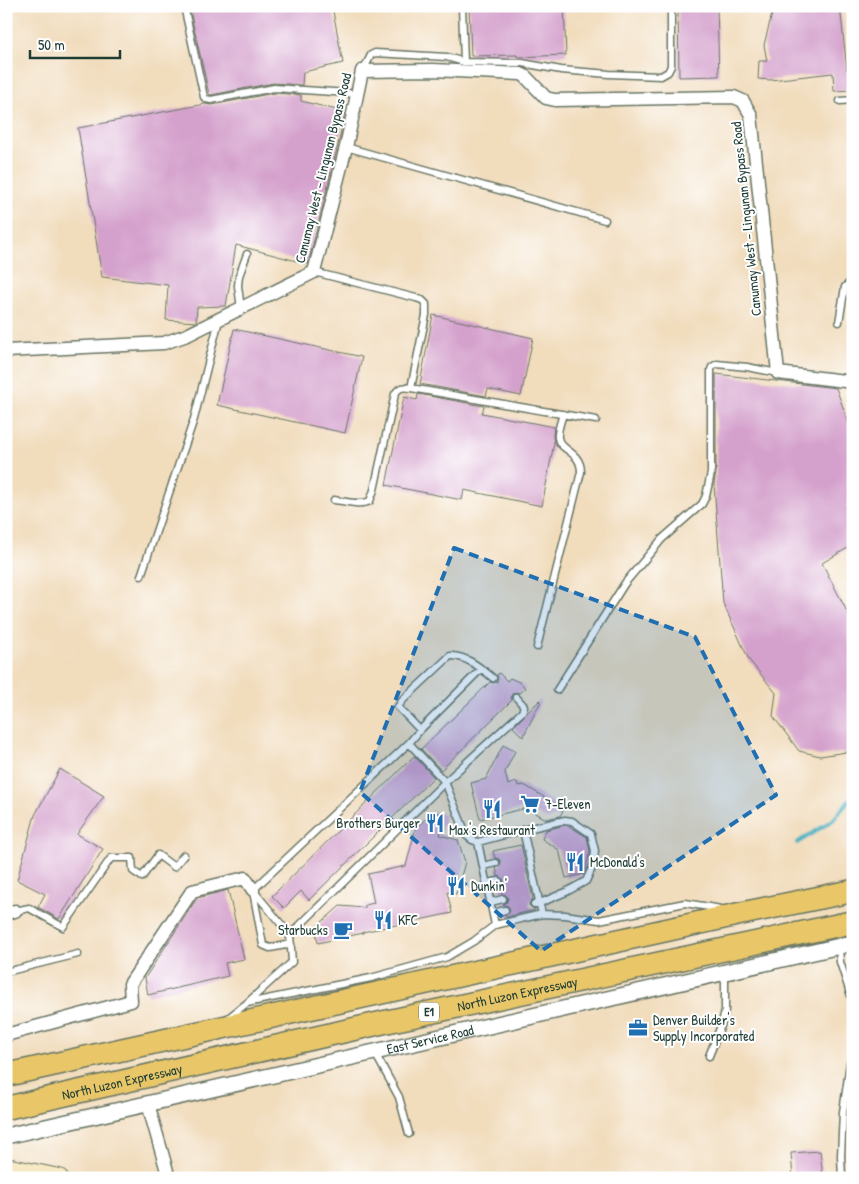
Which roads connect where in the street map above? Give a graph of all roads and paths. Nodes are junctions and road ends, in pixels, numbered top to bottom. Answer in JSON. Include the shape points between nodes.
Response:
{"nodes":[{"id":1,"x":184,"y":6,"type":"edge"},
{"id":2,"x":462,"y":6,"type":"edge"},
{"id":3,"x":671,"y":6,"type":"edge"},
{"id":4,"x":464,"y":62,"type":"junction"},
{"id":5,"x":362,"y":71,"type":"junction"},
{"id":6,"x":357,"y":95,"type":"junction"},
{"id":7,"x":853,"y":100,"type":"edge"},
{"id":8,"x":840,"y":102,"type":"dead end"},
{"id":9,"x":346,"y":147,"type":"junction"},
{"id":10,"x":605,"y":220,"type":"dead end"},
{"id":11,"x":247,"y":254,"type":"dead end"},
{"id":12,"x":314,"y":272,"type":"junction"},
{"id":13,"x":853,"y":280,"type":"edge"},
{"id":14,"x":241,"y":309,"type":"junction"},
{"id":15,"x":219,"y":320,"type":"junction"},
{"id":16,"x":839,"y":322,"type":"dead end"},
{"id":17,"x":6,"y":350,"type":"edge"},
{"id":18,"x":778,"y":372,"type":"junction"},
{"id":19,"x":853,"y":382,"type":"edge"},
{"id":20,"x":411,"y":388,"type":"junction"},
{"id":21,"x":563,"y":414,"type":"junction"},
{"id":22,"x":596,"y":420,"type":"dead end"},
{"id":23,"x":334,"y":500,"type":"dead end"},
{"id":24,"x":141,"y":576,"type":"dead end"},
{"id":25,"x":537,"y":648,"type":"dead end"},
{"id":26,"x":481,"y":669,"type":"junction"},
{"id":27,"x":493,"y":678,"type":"dead end"},
{"id":28,"x":557,"y":690,"type":"dead end"},
{"id":29,"x":516,"y":697,"type":"dead end"},
{"id":30,"x":420,"y":730,"type":"junction"},
{"id":31,"x":409,"y":743,"type":"junction"},
{"id":32,"x":445,"y":782,"type":"junction"},
{"id":33,"x":523,"y":830,"type":"junction"},
{"id":34,"x":478,"y":842,"type":"junction"},
{"id":35,"x":184,"y":854,"type":"dead end"},
{"id":36,"x":496,"y":864,"type":"dead end"},
{"id":37,"x":483,"y":866,"type":"junction"},
{"id":38,"x":499,"y":881,"type":"dead end"},
{"id":39,"x":487,"y":883,"type":"junction"},
{"id":40,"x":253,"y":890,"type":"junction"},
{"id":41,"x":853,"y":891,"type":"edge"},
{"id":42,"x":503,"y":899,"type":"dead end"},
{"id":43,"x":491,"y":902,"type":"junction"},
{"id":44,"x":537,"y":904,"type":"junction"},
{"id":45,"x":505,"y":910,"type":"dead end"},
{"id":46,"x":11,"y":912,"type":"edge"},
{"id":47,"x":493,"y":913,"type":"junction"},
{"id":48,"x":744,"y":913,"type":"junction"},
{"id":49,"x":542,"y":914,"type":"junction"},
{"id":50,"x":853,"y":922,"type":"edge"},
{"id":51,"x":495,"y":925,"type":"junction"},
{"id":52,"x":290,"y":935,"type":"junction"},
{"id":53,"x":291,"y":944,"type":"junction"},
{"id":54,"x":846,"y":944,"type":"edge"},
{"id":55,"x":78,"y":954,"type":"dead end"},
{"id":56,"x":6,"y":972,"type":"edge"},
{"id":57,"x":724,"y":972,"type":"junction"},
{"id":58,"x":853,"y":1002,"type":"edge"},
{"id":59,"x":247,"y":1003,"type":"junction"},
{"id":60,"x":212,"y":1030,"type":"junction"},
{"id":61,"x":6,"y":1035,"type":"edge"},
{"id":62,"x":374,"y":1051,"type":"junction"},
{"id":63,"x":853,"y":1055,"type":"edge"},
{"id":64,"x":709,"y":1056,"type":"dead end"},
{"id":65,"x":6,"y":1076,"type":"edge"},
{"id":66,"x":148,"y":1104,"type":"junction"},
{"id":67,"x":6,"y":1108,"type":"edge"},
{"id":68,"x":409,"y":1134,"type":"dead end"},
{"id":69,"x":6,"y":1136,"type":"edge"},
{"id":70,"x":6,"y":1167,"type":"edge"},
{"id":71,"x":59,"y":1178,"type":"edge"},
{"id":72,"x":169,"y":1178,"type":"edge"},
{"id":73,"x":842,"y":1178,"type":"edge"}],
"edges":[{"from":1,"to":6,"type":"lane","via":[[206,99],[274,88]]},
{"from":2,"to":4,"type":"lane"},
{"from":3,"to":4,"type":"lane","via":[[671,66],[661,76],[571,71],[522,63]]},
{"from":4,"to":5,"type":"lane","via":[[447,57],[375,53]]},
{"from":5,"to":6,"type":"street","name":"Canumay West – Lingunan Bypass Road"},
{"from":5,"to":18,"type":"street","name":"Canumay West – Lingunan Bypass Road","via":[[521,74],[546,98],[555,100],[734,97],[743,101],[751,115]]},
{"from":6,"to":9,"type":"street","name":"Canumay West – Lingunan Bypass Road"},
{"from":7,"to":8,"type":"lane"},
{"from":9,"to":10,"type":"lane"},
{"from":9,"to":12,"type":"street","name":"Canumay West – Lingunan Bypass Road"},
{"from":11,"to":14,"type":"lane","via":[[239,276]]},
{"from":12,"to":14,"type":"street","name":"Canumay West – Lingunan Bypass Road"},
{"from":12,"to":20,"type":"lane","via":[[416,298],[426,304]]},
{"from":13,"to":16,"type":"lane","via":[[845,287]]},
{"from":14,"to":15,"type":"street","name":"Canumay West – Lingunan Bypass Road"},
{"from":15,"to":17,"type":"street","name":"Canumay West – Lingunan Bypass Road","via":[[164,343]]},
{"from":15,"to":24,"type":"lane","via":[[194,419]]},
{"from":18,"to":19,"type":"street"},
{"from":18,"to":28,"type":"lane","via":[[716,364],[712,367],[711,473],[706,496],[702,504],[662,539],[625,584]]},
{"from":20,"to":21,"type":"lane"},
{"from":20,"to":23,"type":"lane","via":[[400,388],[395,394],[370,501]]},
{"from":21,"to":22,"type":"lane"},
{"from":21,"to":25,"type":"lane","via":[[559,440],[578,459],[581,472]]},
{"from":26,"to":27,"type":"lane"},
{"from":26,"to":30,"type":"lane"},
{"from":26,"to":30,"type":"lane","via":[[451,655],[402,701],[398,708]]},
{"from":29,"to":32,"type":"lane","via":[[524,706],[522,712]]},
{"from":30,"to":31,"type":"lane"},
{"from":31,"to":32,"type":"lane"},
{"from":31,"to":40,"type":"lane"},
{"from":32,"to":34,"type":"lane","via":[[467,836]]},
{"from":32,"to":52,"type":"lane"},
{"from":33,"to":34,"type":"lane"},
{"from":33,"to":44,"type":"lane"},
{"from":33,"to":44,"type":"lane","via":[[572,821],[591,834],[594,843],[593,866],[586,881]]},
{"from":34,"to":37,"type":"lane"},
{"from":35,"to":46,"type":"lane","via":[[174,867],[158,855],[142,877],[133,872],[132,858],[111,858],[63,927],[29,908]]},
{"from":36,"to":37,"type":"lane"},
{"from":37,"to":39,"type":"lane"},
{"from":38,"to":39,"type":"lane"},
{"from":39,"to":43,"type":"lane"},
{"from":40,"to":52,"type":"lane"},
{"from":40,"to":53,"type":"lane","via":[[264,945],[270,948]]},
{"from":40,"to":61,"type":"street","via":[[245,878],[192,891],[130,984],[130,1001]]},
{"from":41,"to":48,"type":"highway","number":"E1"},
{"from":42,"to":43,"type":"lane"},
{"from":43,"to":47,"type":"lane"},
{"from":44,"to":49,"type":"lane"},
{"from":45,"to":47,"type":"lane"},
{"from":47,"to":51,"type":"lane"},
{"from":48,"to":49,"type":"lane","via":[[685,903],[599,920]]},
{"from":48,"to":60,"type":"highway","number":"E1"},
{"from":49,"to":51,"type":"lane"},
{"from":50,"to":67,"type":"highway","name":"North Luzon Expressway","number":"E1","via":[[385,1022]]},
{"from":51,"to":59,"type":"lane","via":[[447,957],[371,978]]},
{"from":52,"to":53,"type":"lane"},
{"from":53,"to":59,"type":"lane","via":[[292,962]]},
{"from":54,"to":57,"type":"street","name":"East Service Road"},
{"from":54,"to":58,"type":"lane","via":[[840,962]]},
{"from":55,"to":56,"type":"lane"},
{"from":57,"to":62,"type":"street","name":"East Service Road"},
{"from":57,"to":64,"type":"lane","via":[[726,1010]]},
{"from":59,"to":60,"type":"lane"},
{"from":60,"to":65,"type":"highway","number":"E1"},
{"from":62,"to":66,"type":"street","name":"East Service Road"},
{"from":62,"to":68,"type":"lane","via":[[398,1097]]},
{"from":63,"to":73,"type":"lane","via":[[843,1112]]},
{"from":66,"to":69,"type":"street","name":"East Service Road"},
{"from":66,"to":72,"type":"street"},
{"from":70,"to":71,"type":"main road"}]}
